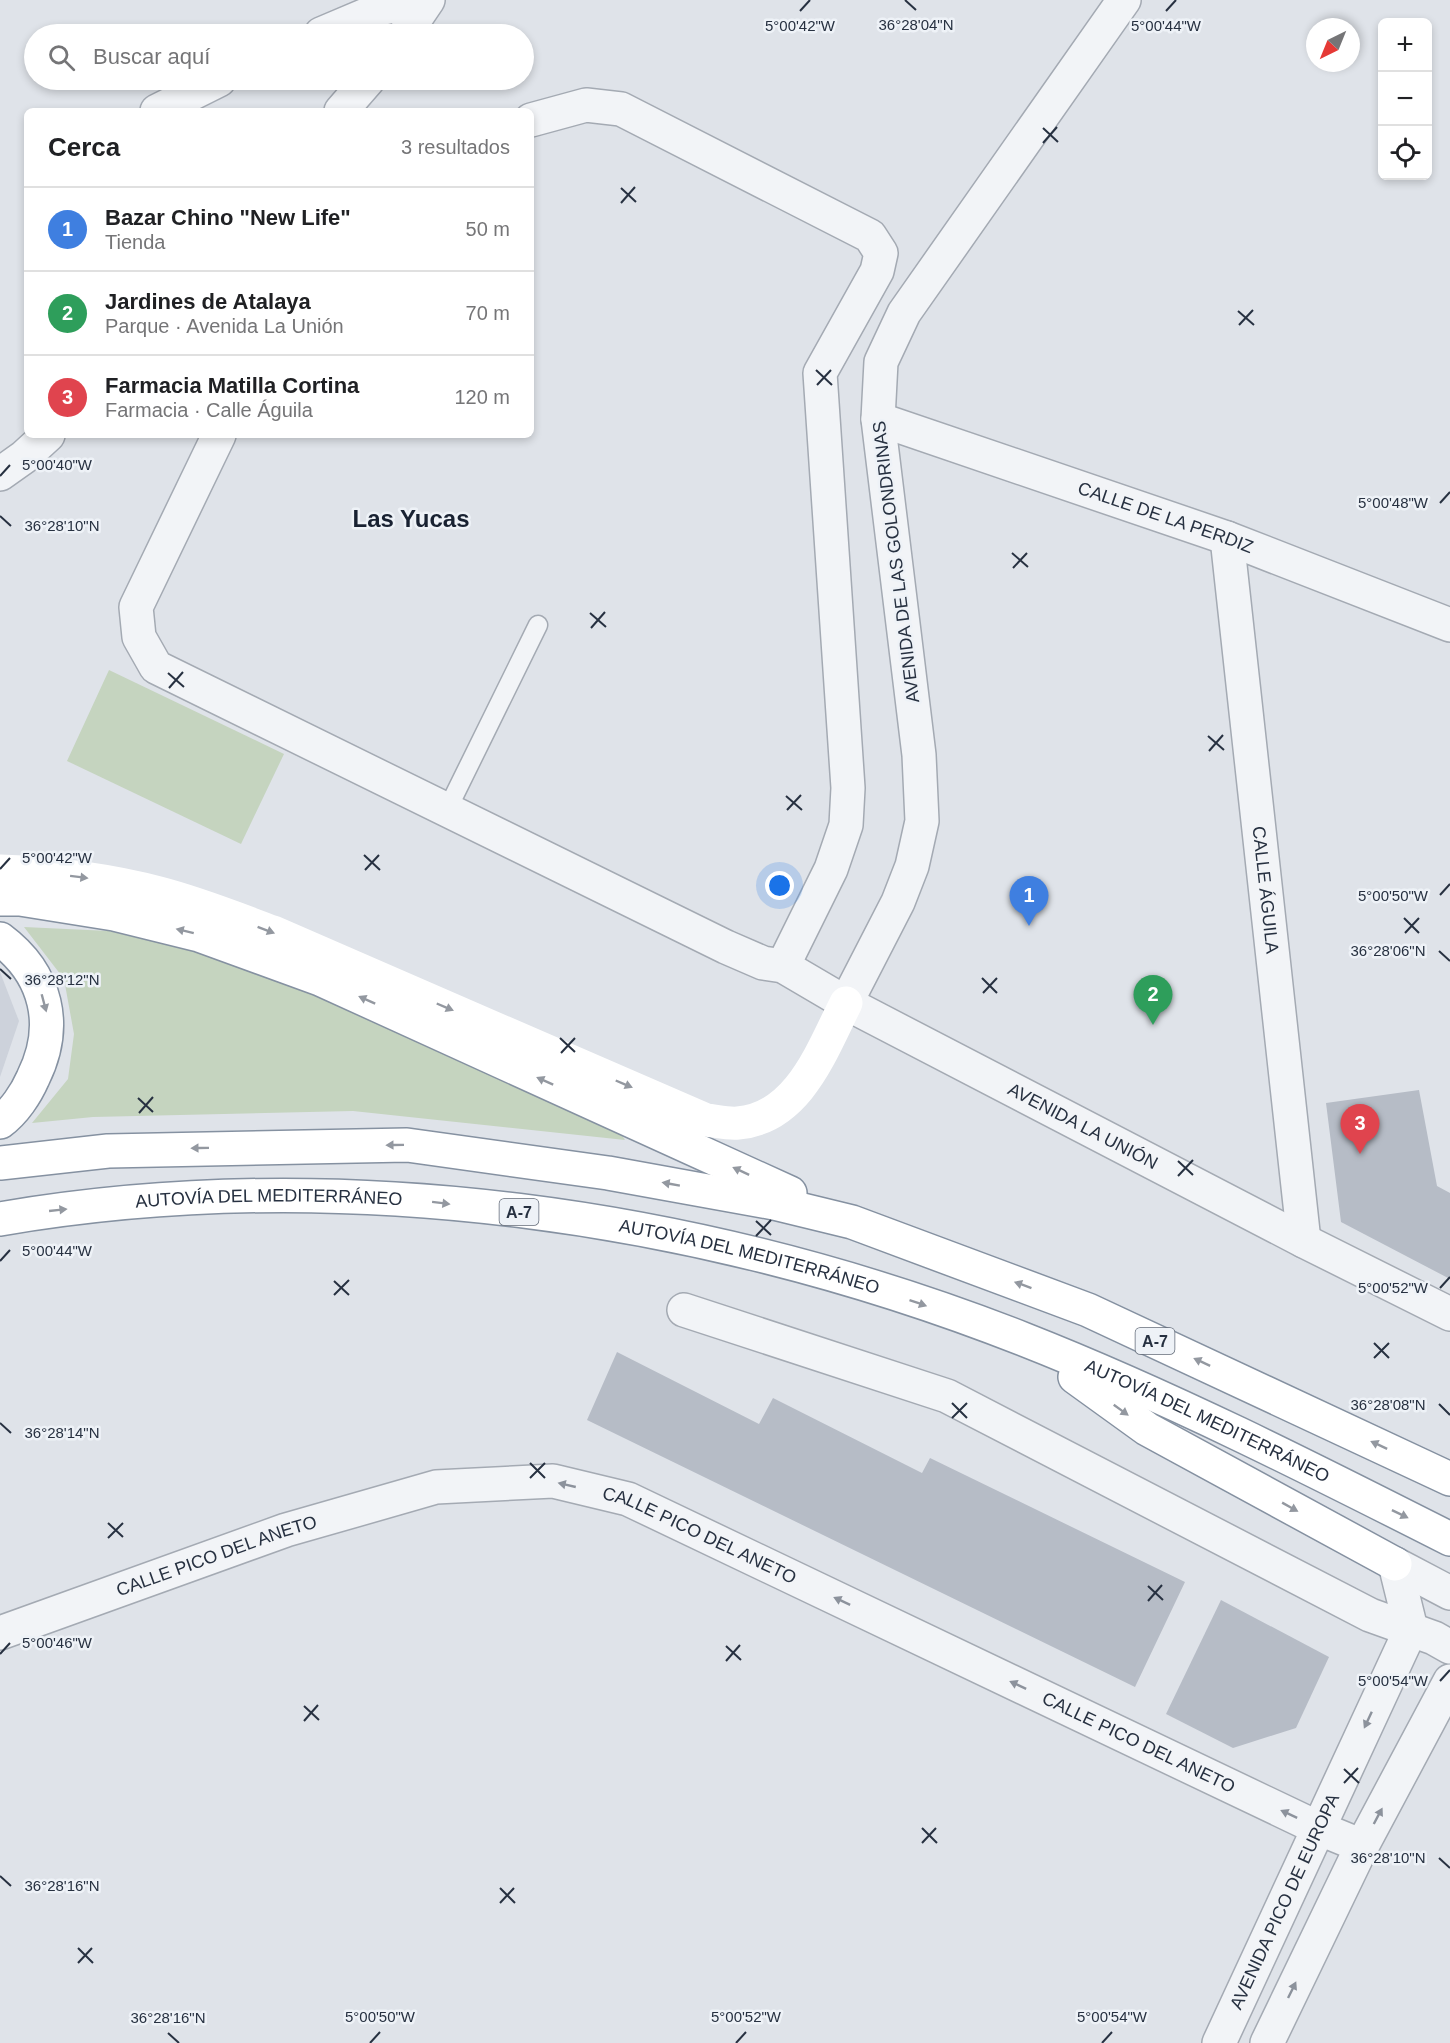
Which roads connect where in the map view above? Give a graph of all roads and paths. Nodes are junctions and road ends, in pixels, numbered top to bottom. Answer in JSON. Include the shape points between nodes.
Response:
{"nodes":[{"id":1,"x":421,"y":0,"type":"edge"},
{"id":2,"x":428,"y":0,"type":"edge"},
{"id":3,"x":1124,"y":0,"type":"edge"},
{"id":4,"x":345,"y":24,"type":"edge"},
{"id":5,"x":412,"y":24,"type":"edge"},
{"id":6,"x":199,"y":90,"type":"edge"},
{"id":7,"x":359,"y":90,"type":"edge"},
{"id":8,"x":164,"y":108,"type":"edge"},
{"id":9,"x":344,"y":108,"type":"edge"},
{"id":10,"x":534,"y":119,"type":"edge"},
{"id":11,"x":878,"y":419,"type":"junction"},
{"id":12,"x":45,"y":438,"type":"edge"},
{"id":13,"x":218,"y":438,"type":"edge"},
{"id":14,"x":0,"y":474,"type":"edge"},
{"id":15,"x":1227,"y":538,"type":"junction"},
{"id":16,"x":538,"y":625,"type":"dead end"},
{"id":17,"x":1450,"y":625,"type":"edge"},
{"id":18,"x":448,"y":808,"type":"junction"},
{"id":19,"x":0,"y":871,"type":"edge"},
{"id":20,"x":0,"y":899,"type":"edge"},
{"id":21,"x":0,"y":939,"type":"edge"},
{"id":22,"x":783,"y":966,"type":"junction"},
{"id":23,"x":846,"y":1003,"type":"junction"},
{"id":24,"x":0,"y":1122,"type":"edge"},
{"id":25,"x":0,"y":1163,"type":"edge"},
{"id":26,"x":0,"y":1219,"type":"edge"},
{"id":27,"x":852,"y":1221,"type":"junction"},
{"id":28,"x":1304,"y":1242,"type":"junction"},
{"id":29,"x":684,"y":1310,"type":"dead end"},
{"id":30,"x":1450,"y":1314,"type":"edge"},
{"id":31,"x":1023,"y":1339,"type":"junction"},
{"id":32,"x":1411,"y":1460,"type":"junction"},
{"id":33,"x":1450,"y":1471,"type":"edge"},
{"id":34,"x":1450,"y":1479,"type":"edge"},
{"id":35,"x":1450,"y":1539,"type":"edge"},
{"id":36,"x":1395,"y":1564,"type":"junction"},
{"id":37,"x":1450,"y":1593,"type":"edge"},
{"id":38,"x":1411,"y":1629,"type":"junction"},
{"id":39,"x":0,"y":1633,"type":"edge"},
{"id":40,"x":1450,"y":1647,"type":"edge"},
{"id":41,"x":1450,"y":1681,"type":"edge"},
{"id":42,"x":1450,"y":1722,"type":"edge"},
{"id":43,"x":1421,"y":1737,"type":"junction"},
{"id":44,"x":1318,"y":1828,"type":"junction"},
{"id":45,"x":1362,"y":1846,"type":"junction"},
{"id":46,"x":1219,"y":2043,"type":"edge"},
{"id":47,"x":1267,"y":2043,"type":"edge"}],
"edges":[{"from":1,"to":4,"type":"street","via":[[380,9]]},
{"from":2,"to":5,"type":"street"},
{"from":3,"to":11,"type":"street","name":"AVENIDA DE LAS GOLONDRINAS","via":[[904,313],[881,363]]},
{"from":6,"to":8,"type":"street"},
{"from":7,"to":9,"type":"street"},
{"from":10,"to":22,"type":"street","via":[[586,105],[621,109],[870,236],[881,253],[877,271],[820,373],[848,788],[846,825],[831,869]]},
{"from":11,"to":15,"type":"street","name":"CALLE DE LA PERDIZ"},
{"from":11,"to":23,"type":"street","name":"AVENIDA DE LAS GOLONDRINAS","via":[[920,755],[922,821],[912,866],[898,902]]},
{"from":12,"to":14,"type":"street"},
{"from":13,"to":18,"type":"street","name":"AVENIDA LA UNIÓN","via":[[136,607],[140,637],[156,667]]},
{"from":15,"to":17,"type":"street","name":"CALLE DE LA PERDIZ"},
{"from":15,"to":28,"type":"street","name":"CALLE ÁGUILA"},
{"from":16,"to":18,"type":"lane"},
{"from":18,"to":22,"type":"street","name":"AVENIDA LA UNIÓN","via":[[726,947],[763,963]]},
{"from":19,"to":23,"type":"main road","one_way":true,"via":[[98,880],[203,906],[273,932],[706,1120],[738,1123],[770,1115],[795,1094],[808,1075]]},
{"from":27,"to":20,"type":"main road","one_way":true,"via":[[320,979],[199,934],[114,914]]},
{"from":21,"to":24,"type":"main road","one_way":true,"via":[[15,950],[38,981],[48,1021],[44,1057],[27,1092]]},
{"from":22,"to":23,"type":"street","name":"AVENIDA LA UNIÓN"},
{"from":23,"to":28,"type":"street","name":"AVENIDA LA UNIÓN"},
{"from":27,"to":25,"type":"main road","number":"A-7","one_way":true,"via":[[714,1191],[407,1145],[108,1150]]},
{"from":26,"to":31,"type":"main road","name":"AUTOVÍA DEL MEDITERRÁNEO","number":"A-7","one_way":true,"via":[[50,1210],[214,1195],[403,1198],[565,1217],[727,1249],[868,1286]]},
{"from":32,"to":27,"type":"main road","number":"A-7","one_way":true,"via":[[1088,1310]]},
{"from":28,"to":30,"type":"street","name":"AVENIDA LA UNIÓN"},
{"from":29,"to":38,"type":"street","via":[[947,1396],[1370,1616]]},
{"from":31,"to":35,"type":"main road","name":"AUTOVÍA DEL MEDITERRÁNEO","number":"A-7","one_way":true,"via":[[1182,1409]]},
{"from":31,"to":36,"type":"main road","one_way":true,"via":[[1147,1429]]},
{"from":32,"to":33,"type":"main road"},
{"from":32,"to":34,"type":"main road","number":"A-7"},
{"from":36,"to":37,"type":"street"},
{"from":36,"to":38,"type":"street"},
{"from":38,"to":40,"type":"street"},
{"from":38,"to":44,"type":"street","name":"AVENIDA PICO DE EUROPA","one_way":true},
{"from":44,"to":39,"type":"street","name":"CALLE PICO DEL ANETO","one_way":true,"via":[[628,1499],[553,1481],[436,1486],[286,1530]]},
{"from":41,"to":43,"type":"street"},
{"from":42,"to":43,"type":"street"},
{"from":45,"to":43,"type":"street","one_way":true},
{"from":44,"to":45,"type":"street","name":"CALLE PICO DEL ANETO"},
{"from":44,"to":46,"type":"street","name":"AVENIDA PICO DE EUROPA"},
{"from":47,"to":45,"type":"street","one_way":true}]}
